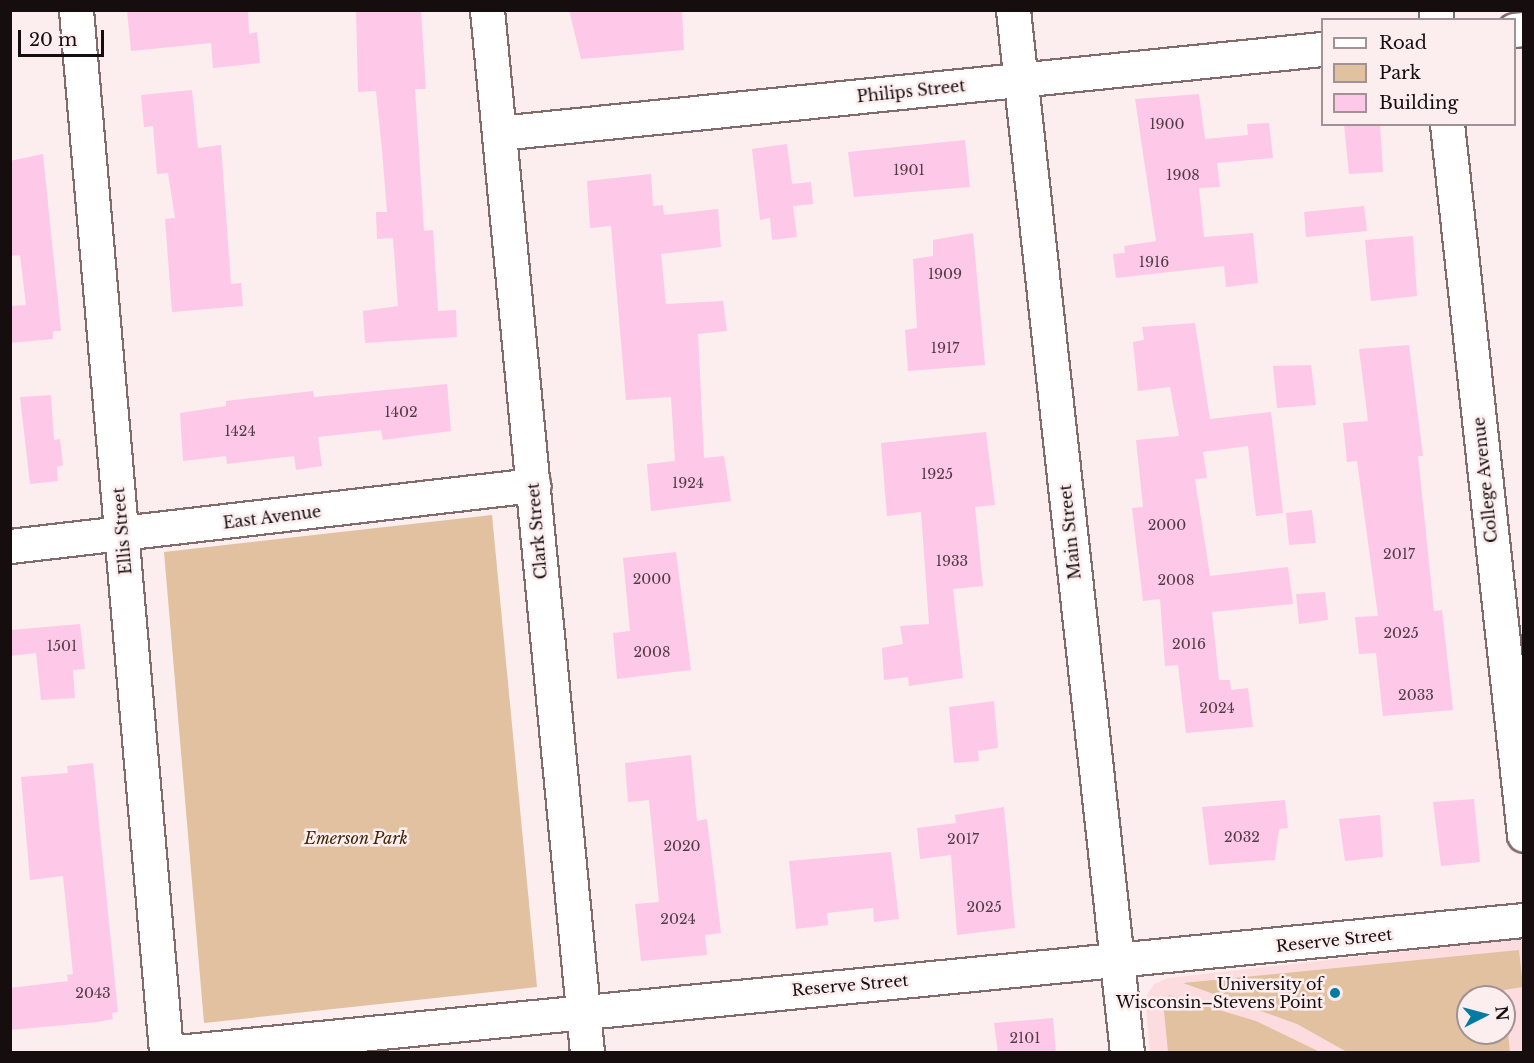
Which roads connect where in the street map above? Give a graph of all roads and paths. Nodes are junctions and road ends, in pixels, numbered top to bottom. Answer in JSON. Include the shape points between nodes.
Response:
{"nodes":[{"id":1,"x":76,"y":10,"type":"edge"},
{"id":2,"x":487,"y":10,"type":"edge"},
{"id":3,"x":1014,"y":10,"type":"edge"},
{"id":4,"x":1321,"y":49,"type":"edge"},
{"id":5,"x":1021,"y":79,"type":"junction"},
{"id":6,"x":1447,"y":126,"type":"edge"},
{"id":7,"x":499,"y":133,"type":"junction"},
{"id":8,"x":533,"y":485,"type":"junction"},
{"id":9,"x":122,"y":534,"type":"junction"},
{"id":10,"x":10,"y":546,"type":"edge"},
{"id":11,"x":1524,"y":835,"type":"edge"},
{"id":12,"x":1524,"y":920,"type":"edge"},
{"id":13,"x":1117,"y":962,"type":"junction"},
{"id":14,"x":582,"y":1010,"type":"junction"},
{"id":15,"x":166,"y":1053,"type":"edge"},
{"id":16,"x":177,"y":1053,"type":"edge"},
{"id":17,"x":587,"y":1053,"type":"edge"},
{"id":18,"x":1127,"y":1053,"type":"edge"}],
"edges":[{"from":1,"to":9,"type":"street","name":"Ellis Street"},
{"from":2,"to":7,"type":"street","name":"Clark Street"},
{"from":3,"to":5,"type":"street","name":"Main Street"},
{"from":4,"to":5,"type":"street","name":"Philips Street"},
{"from":5,"to":7,"type":"street","name":"Philips Street"},
{"from":5,"to":13,"type":"street","name":"Main Street"},
{"from":6,"to":11,"type":"street","name":"College Avenue"},
{"from":7,"to":8,"type":"street","name":"Clark Street"},
{"from":8,"to":9,"type":"street","name":"East Avenue"},
{"from":8,"to":14,"type":"street","name":"Clark Street"},
{"from":9,"to":10,"type":"street","name":"East Avenue"},
{"from":9,"to":15,"type":"street","name":"Ellis Street"},
{"from":12,"to":13,"type":"street","name":"Reserve Street"},
{"from":13,"to":14,"type":"street","name":"Reserve Street"},
{"from":13,"to":18,"type":"street","name":"Main Street"},
{"from":14,"to":16,"type":"street","name":"Reserve Street"},
{"from":14,"to":17,"type":"street","name":"Clark Street"}]}
